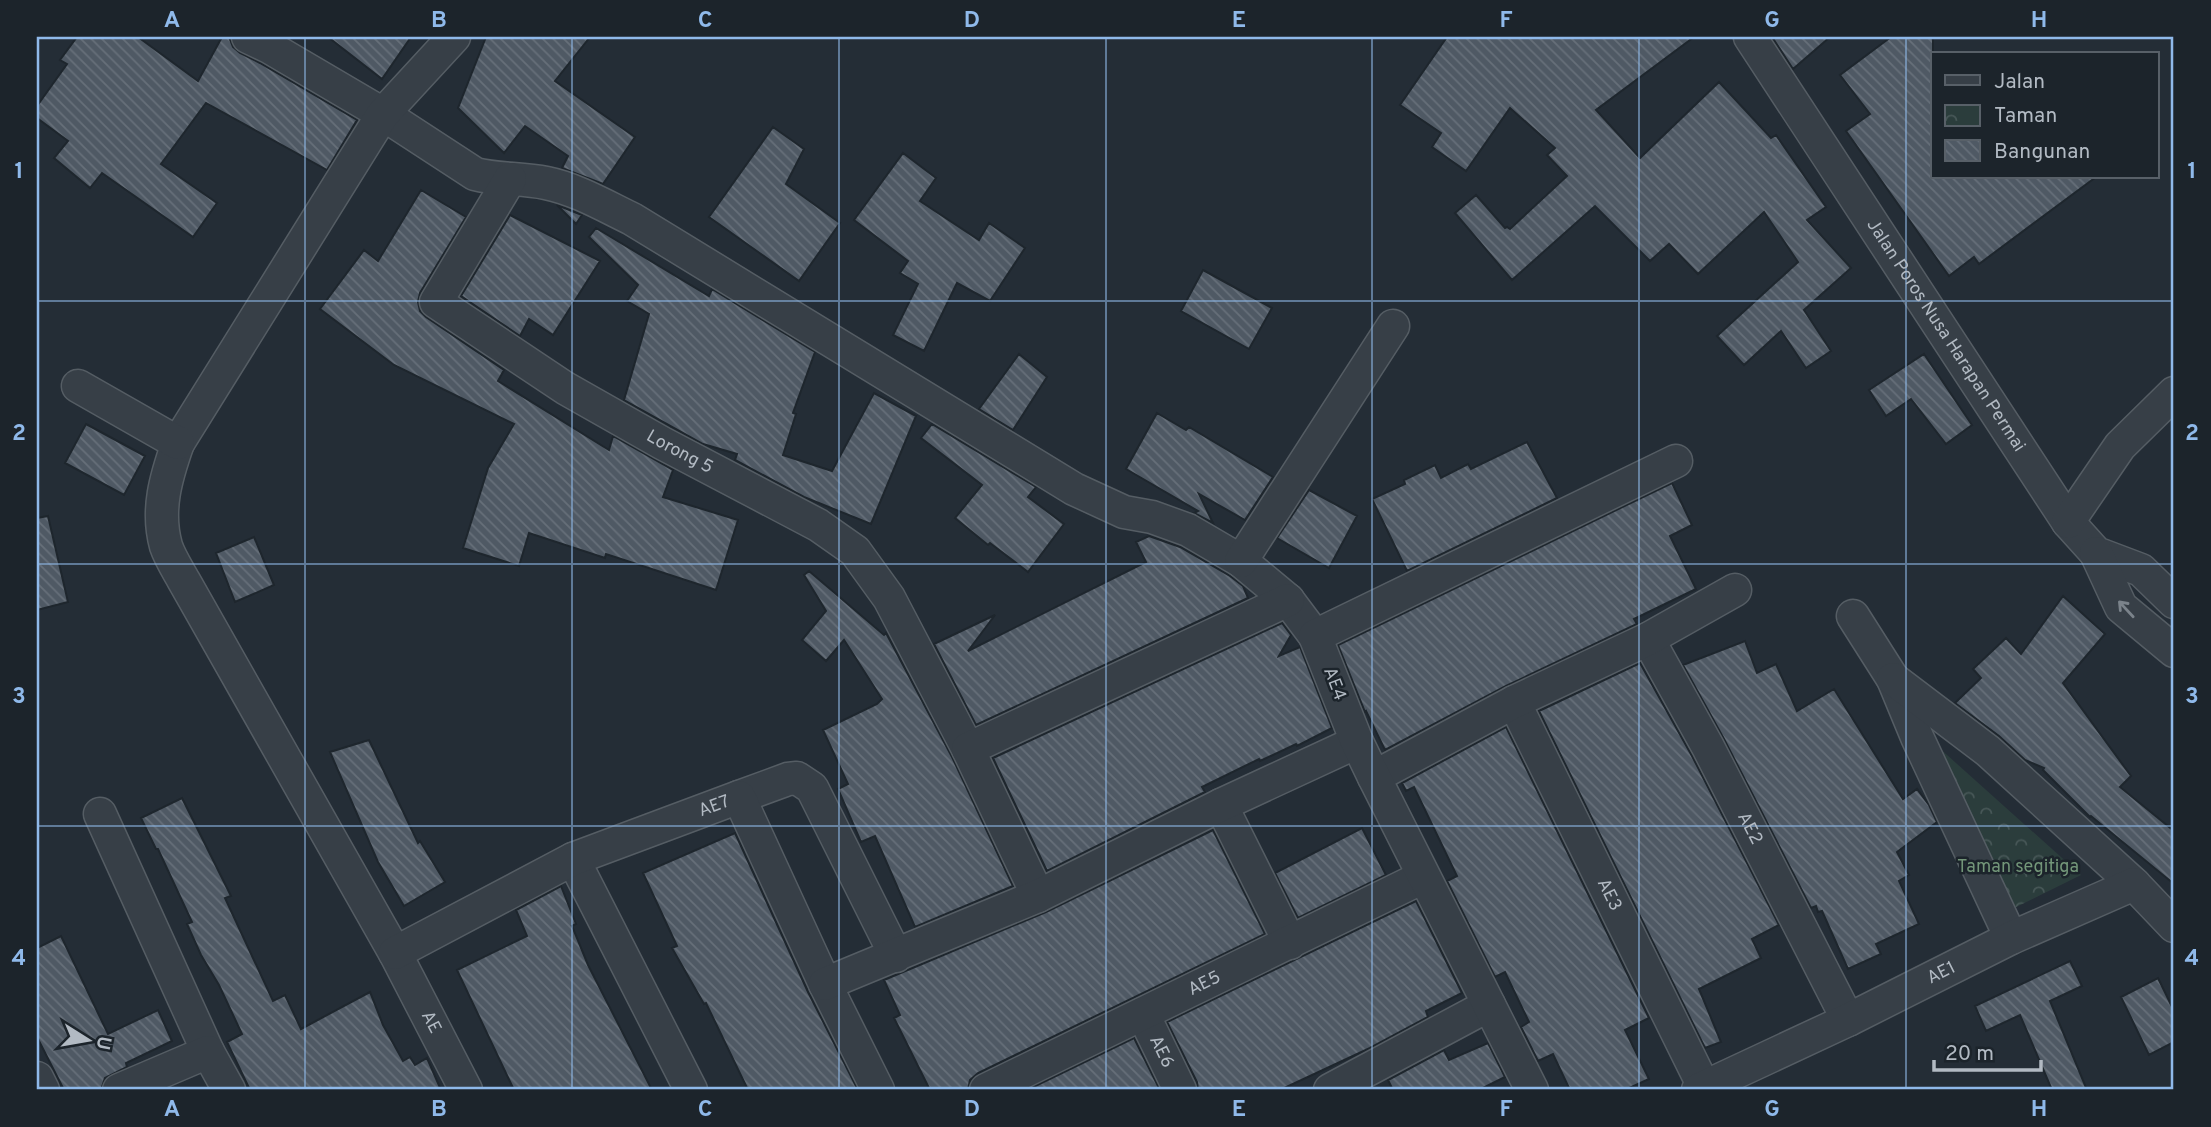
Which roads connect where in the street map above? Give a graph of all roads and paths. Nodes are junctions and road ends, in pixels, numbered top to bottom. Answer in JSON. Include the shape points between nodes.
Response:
{"nodes":[{"id":1,"x":247,"y":37,"type":"edge"},
{"id":2,"x":454,"y":37,"type":"edge"},
{"id":3,"x":1750,"y":37,"type":"edge"},
{"id":4,"x":383,"y":114,"type":"junction"},
{"id":5,"x":510,"y":179,"type":"junction"},
{"id":6,"x":1393,"y":326,"type":"dead end"},
{"id":7,"x":78,"y":386,"type":"dead end"},
{"id":8,"x":2174,"y":393,"type":"edge"},
{"id":9,"x":178,"y":443,"type":"junction"},
{"id":10,"x":1676,"y":461,"type":"dead end"},
{"id":11,"x":2068,"y":522,"type":"junction"},
{"id":12,"x":2096,"y":553,"type":"junction"},
{"id":13,"x":1241,"y":561,"type":"junction"},
{"id":14,"x":1735,"y":590,"type":"dead end"},
{"id":15,"x":1288,"y":600,"type":"junction"},
{"id":16,"x":2174,"y":601,"type":"edge"},
{"id":17,"x":1853,"y":616,"type":"dead end"},
{"id":18,"x":1315,"y":636,"type":"junction"},
{"id":19,"x":1648,"y":639,"type":"junction"},
{"id":20,"x":2174,"y":651,"type":"edge"},
{"id":21,"x":1893,"y":679,"type":"junction"},
{"id":22,"x":1514,"y":702,"type":"junction"},
{"id":23,"x":1357,"y":742,"type":"junction"},
{"id":24,"x":968,"y":749,"type":"junction"},
{"id":25,"x":1374,"y":777,"type":"junction"},
{"id":26,"x":738,"y":797,"type":"junction"},
{"id":27,"x":1221,"y":804,"type":"junction"},
{"id":28,"x":100,"y":814,"type":"dead end"},
{"id":29,"x":573,"y":859,"type":"junction"},
{"id":30,"x":1423,"y":877,"type":"junction"},
{"id":31,"x":2134,"y":884,"type":"junction"},
{"id":32,"x":1038,"y":896,"type":"junction"},
{"id":33,"x":2174,"y":926,"type":"edge"},
{"id":34,"x":2011,"y":938,"type":"junction"},
{"id":35,"x":1290,"y":943,"type":"junction"},
{"id":36,"x":395,"y":953,"type":"junction"},
{"id":37,"x":896,"y":956,"type":"junction"},
{"id":38,"x":825,"y":984,"type":"junction"},
{"id":39,"x":1489,"y":1005,"type":"junction"},
{"id":40,"x":1143,"y":1014,"type":"junction"},
{"id":41,"x":1848,"y":1020,"type":"junction"},
{"id":42,"x":208,"y":1052,"type":"junction"},
{"id":43,"x":37,"y":1078,"type":"edge"},
{"id":44,"x":1701,"y":1089,"type":"edge"},
{"id":45,"x":43,"y":1090,"type":"edge"},
{"id":46,"x":119,"y":1090,"type":"edge"},
{"id":47,"x":229,"y":1090,"type":"edge"},
{"id":48,"x":466,"y":1090,"type":"edge"},
{"id":49,"x":691,"y":1090,"type":"edge"},
{"id":50,"x":878,"y":1090,"type":"edge"},
{"id":51,"x":986,"y":1090,"type":"edge"},
{"id":52,"x":1180,"y":1090,"type":"edge"},
{"id":53,"x":1330,"y":1090,"type":"edge"},
{"id":54,"x":1532,"y":1090,"type":"edge"}],
"edges":[{"from":1,"to":4,"type":"street","name":"AE4"},
{"from":2,"to":4,"type":"street","name":"AE"},
{"from":3,"to":11,"type":"street","name":"Jalan Poros Nusa Harapan Permai"},
{"from":4,"to":5,"type":"street","name":"AE4","via":[[475,174]]},
{"from":4,"to":9,"type":"street","name":"AE"},
{"from":5,"to":13,"type":"street","name":"AE4","via":[[565,188],[632,219],[1074,489],[1124,512],[1188,530]]},
{"from":5,"to":24,"type":"street","name":"Lorong 5","via":[[436,302],[565,388],[818,524],[855,551],[889,598]]},
{"from":6,"to":13,"type":"street"},
{"from":7,"to":9,"type":"street"},
{"from":8,"to":11,"type":"street","via":[[2120,446]]},
{"from":9,"to":36,"type":"street","name":"AE","via":[[161,513],[167,548]]},
{"from":10,"to":18,"type":"street"},
{"from":11,"to":12,"type":"street","name":"Jalan Poros Nusa Harapan Permai"},
{"from":12,"to":16,"type":"street","name":"Jalan Poros Nusa Harapan Permai","via":[[2141,570]]},
{"from":20,"to":12,"type":"street","one_way":true,"via":[[2121,607]]},
{"from":13,"to":15,"type":"street","name":"AE4"},
{"from":14,"to":19,"type":"street"},
{"from":15,"to":18,"type":"street","name":"AE4"},
{"from":15,"to":24,"type":"street"},
{"from":17,"to":21,"type":"street"},
{"from":18,"to":23,"type":"street","name":"AE4"},
{"from":19,"to":22,"type":"street"},
{"from":19,"to":41,"type":"street","name":"AE2"},
{"from":21,"to":31,"type":"street","via":[[1988,751]]},
{"from":21,"to":34,"type":"street"},
{"from":22,"to":25,"type":"street"},
{"from":22,"to":44,"type":"street","name":"AE3"},
{"from":23,"to":25,"type":"street","name":"AE4"},
{"from":23,"to":27,"type":"street"},
{"from":24,"to":32,"type":"street"},
{"from":25,"to":30,"type":"street","name":"AE4"},
{"from":26,"to":29,"type":"street","name":"AE7"},
{"from":26,"to":37,"type":"street","via":[[788,779],[797,778],[812,788]]},
{"from":26,"to":38,"type":"street","name":"AE7"},
{"from":27,"to":32,"type":"street"},
{"from":27,"to":35,"type":"street"},
{"from":28,"to":42,"type":"street"},
{"from":29,"to":36,"type":"street","name":"AE7"},
{"from":29,"to":49,"type":"street"},
{"from":30,"to":35,"type":"street","name":"AE5"},
{"from":30,"to":39,"type":"street","name":"AE4"},
{"from":31,"to":33,"type":"street"},
{"from":31,"to":34,"type":"street","name":"AE1"},
{"from":32,"to":37,"type":"street"},
{"from":34,"to":41,"type":"street","name":"AE1"},
{"from":35,"to":40,"type":"street","name":"AE5"},
{"from":36,"to":48,"type":"street","name":"AE"},
{"from":37,"to":38,"type":"street"},
{"from":38,"to":50,"type":"street","name":"AE7"},
{"from":39,"to":53,"type":"street"},
{"from":39,"to":54,"type":"street","name":"AE4"},
{"from":40,"to":51,"type":"street","name":"AE5"},
{"from":40,"to":52,"type":"street","name":"AE6"},
{"from":41,"to":44,"type":"street","name":"AE1"},
{"from":42,"to":46,"type":"street"},
{"from":42,"to":47,"type":"street"},
{"from":43,"to":45,"type":"street"}]}
